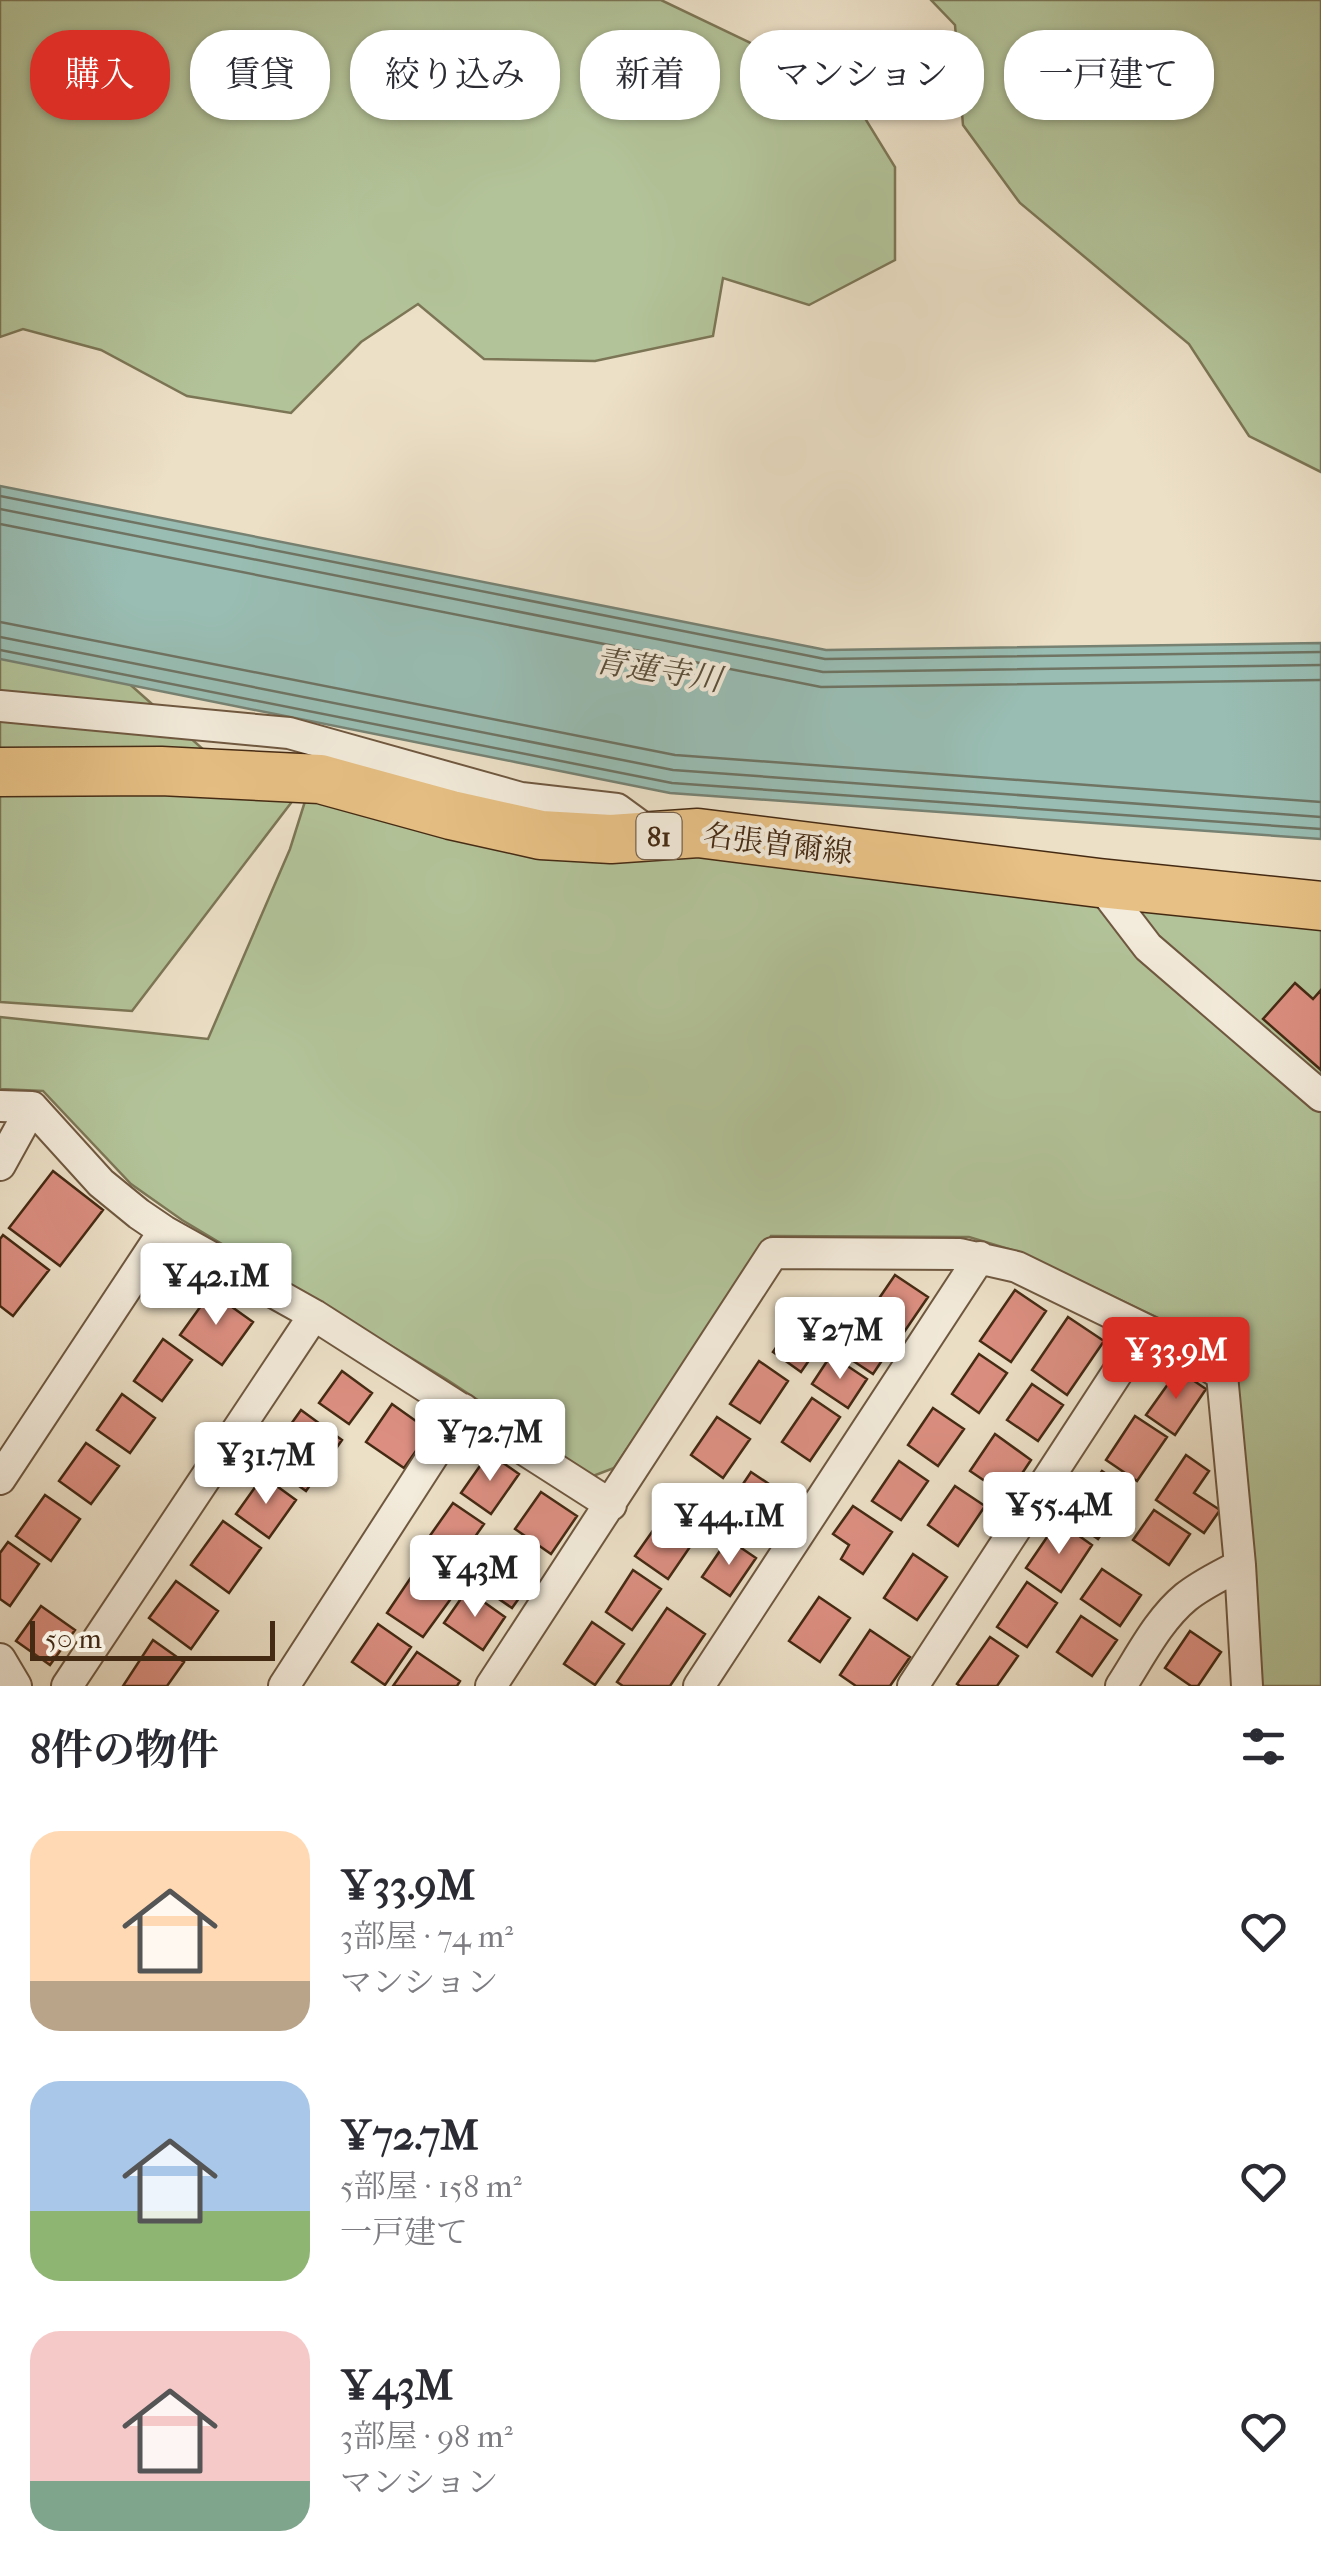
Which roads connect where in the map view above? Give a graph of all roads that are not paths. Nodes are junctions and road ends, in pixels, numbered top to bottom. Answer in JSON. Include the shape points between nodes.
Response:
{"nodes":[{"id":1,"x":0,"y":706,"type":"edge"},
{"id":2,"x":0,"y":772,"type":"edge"},
{"id":3,"x":654,"y":836,"type":"junction"},
{"id":4,"x":1099,"y":883,"type":"junction"},
{"id":5,"x":1321,"y":906,"type":"edge"},
{"id":6,"x":1321,"y":1096,"type":"edge"},
{"id":7,"x":0,"y":1106,"type":"edge"},
{"id":8,"x":32,"y":1108,"type":"junction"},
{"id":9,"x":0,"y":1165,"type":"edge"},
{"id":10,"x":164,"y":1231,"type":"junction"},
{"id":11,"x":980,"y":1258,"type":"junction"},
{"id":12,"x":314,"y":1315,"type":"junction"},
{"id":13,"x":1144,"y":1330,"type":"junction"},
{"id":14,"x":463,"y":1408,"type":"junction"},
{"id":15,"x":0,"y":1479,"type":"edge"},
{"id":16,"x":610,"y":1505,"type":"junction"},
{"id":17,"x":1240,"y":1565,"type":"junction"},
{"id":18,"x":0,"y":1659,"type":"edge"},
{"id":19,"x":16,"y":1686,"type":"edge"},
{"id":20,"x":68,"y":1686,"type":"edge"},
{"id":21,"x":284,"y":1686,"type":"edge"},
{"id":22,"x":491,"y":1686,"type":"edge"},
{"id":23,"x":699,"y":1686,"type":"edge"},
{"id":24,"x":913,"y":1686,"type":"edge"},
{"id":25,"x":1120,"y":1686,"type":"edge"},
{"id":26,"x":1247,"y":1686,"type":"edge"}],
"edges":[{"from":1,"to":3,"type":"street","via":[[288,734],[522,798],[617,809]]},
{"from":2,"to":3,"type":"main road","name":"名張曽爾線","number":"81","via":[[320,779],[540,836]]},
{"from":3,"to":4,"type":"main road","name":"名張曽爾線","number":"81","via":[[698,834]]},
{"from":4,"to":5,"type":"main road","name":"名張曽爾線","number":"81"},
{"from":4,"to":6,"type":"street","via":[[1148,946]]},
{"from":7,"to":8,"type":"street"},
{"from":8,"to":9,"type":"street"},
{"from":8,"to":10,"type":"street","via":[[101,1183]]},
{"from":10,"to":12,"type":"street"},
{"from":10,"to":15,"type":"street"},
{"from":11,"to":13,"type":"street","via":[[1018,1267]]},
{"from":11,"to":16,"type":"street","via":[[773,1253]]},
{"from":11,"to":23,"type":"street"},
{"from":12,"to":14,"type":"street"},
{"from":12,"to":20,"type":"street"},
{"from":13,"to":17,"type":"street","via":[[1222,1375]]},
{"from":13,"to":24,"type":"street"},
{"from":14,"to":16,"type":"street"},
{"from":14,"to":21,"type":"street"},
{"from":16,"to":22,"type":"street"},
{"from":17,"to":25,"type":"street","via":[[1168,1615]]},
{"from":17,"to":26,"type":"street"},
{"from":18,"to":19,"type":"street"}]}
